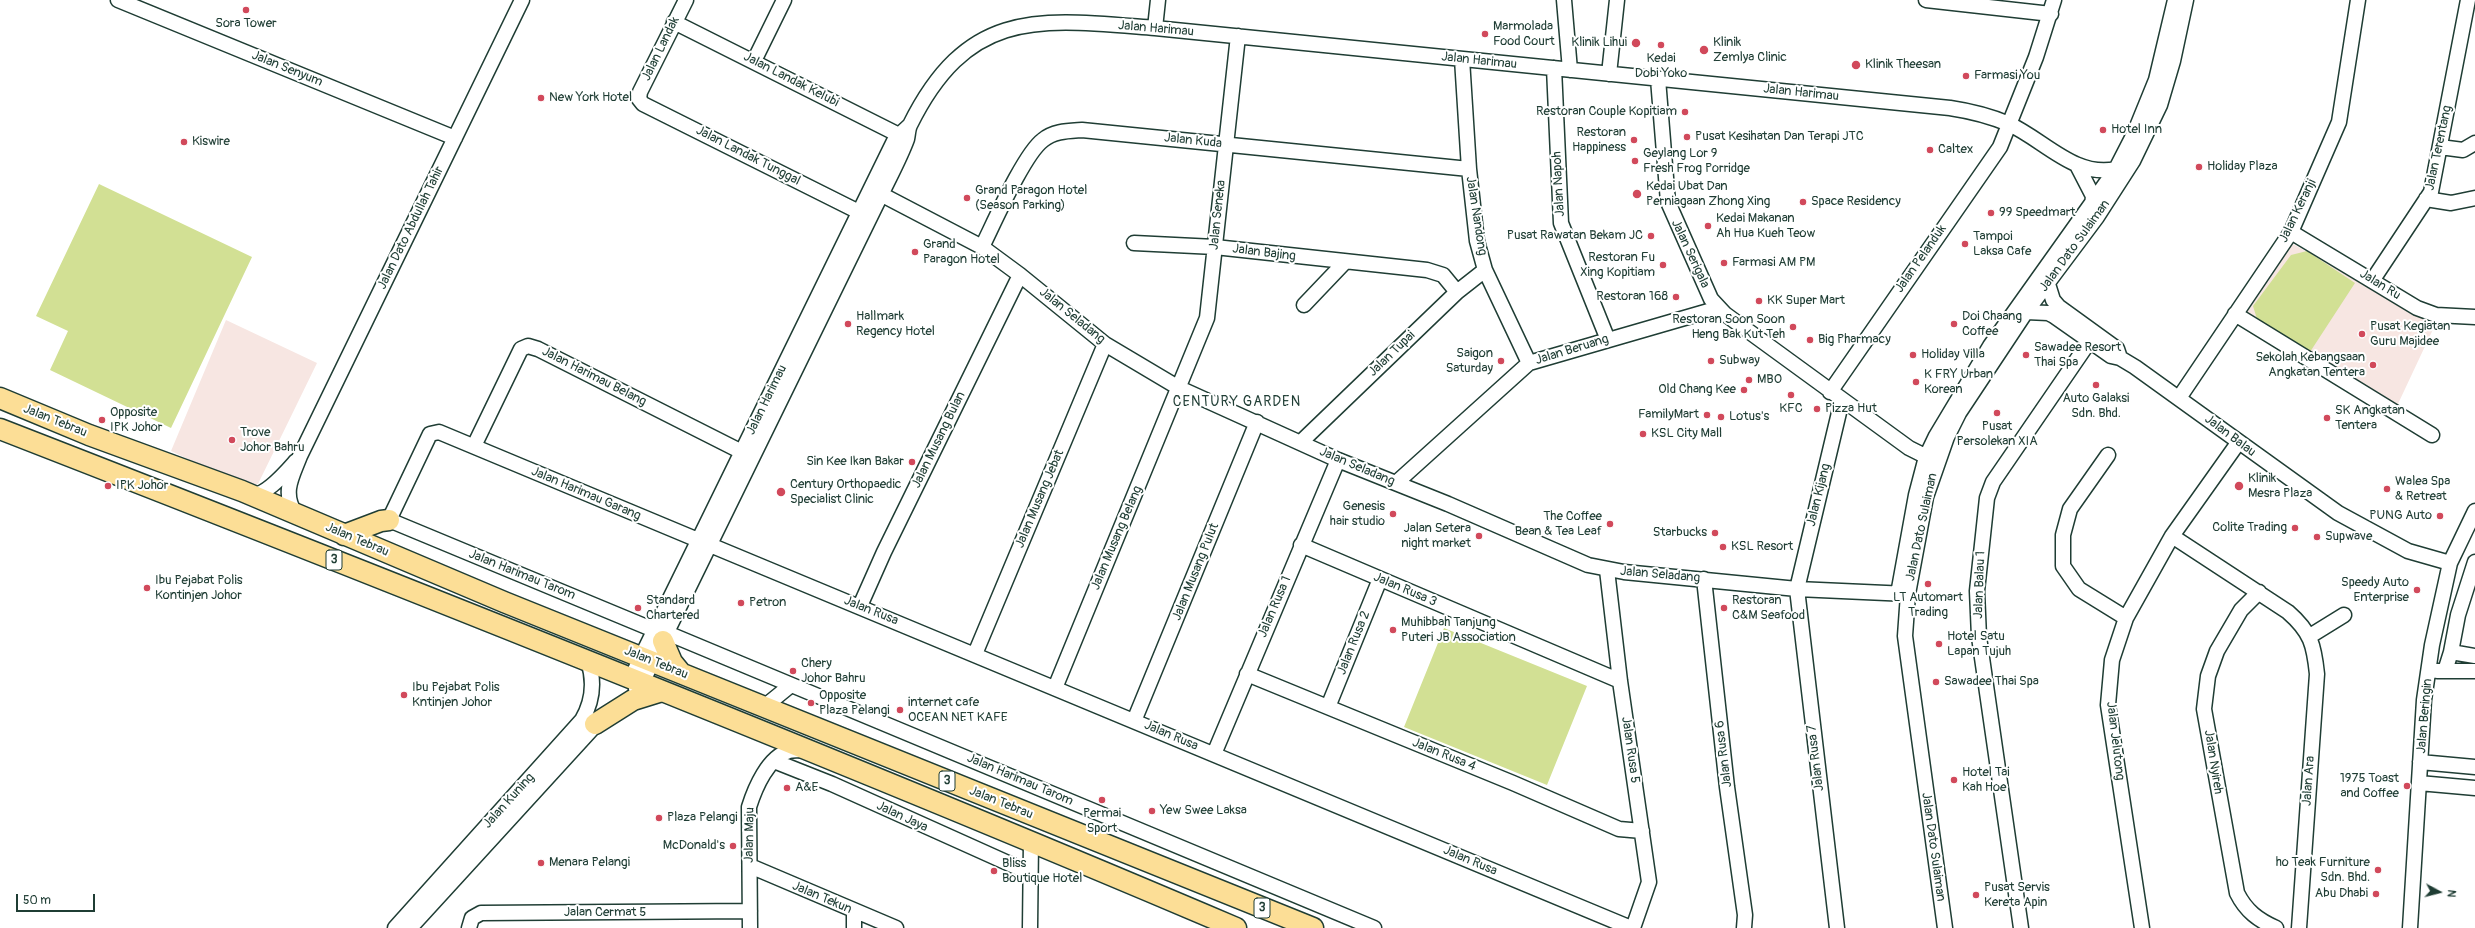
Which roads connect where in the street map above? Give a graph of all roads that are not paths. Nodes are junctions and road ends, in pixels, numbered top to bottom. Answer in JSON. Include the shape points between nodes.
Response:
{"nodes":[{"id":1,"x":118,"y":0,"type":"edge"},
{"id":2,"x":522,"y":0,"type":"edge"},
{"id":3,"x":686,"y":0,"type":"edge"},
{"id":4,"x":784,"y":0,"type":"edge"},
{"id":5,"x":1158,"y":0,"type":"edge"},
{"id":6,"x":1564,"y":0,"type":"edge"},
{"id":7,"x":1617,"y":0,"type":"edge"},
{"id":8,"x":1926,"y":0,"type":"edge"},
{"id":9,"x":2175,"y":0,"type":"edge"},
{"id":10,"x":2186,"y":0,"type":"edge"},
{"id":11,"x":2358,"y":0,"type":"edge"},
{"id":12,"x":2468,"y":0,"type":"edge"},
{"id":13,"x":1946,"y":1,"type":"edge"},
{"id":14,"x":2053,"y":7,"type":"edge"},
{"id":15,"x":674,"y":22,"type":"junction"},
{"id":16,"x":1155,"y":28,"type":"junction"},
{"id":17,"x":1238,"y":36,"type":"junction"},
{"id":18,"x":1462,"y":59,"type":"junction"},
{"id":19,"x":754,"y":61,"type":"junction"},
{"id":20,"x":1554,"y":68,"type":"junction"},
{"id":21,"x":1570,"y":70,"type":"junction"},
{"id":22,"x":1609,"y":74,"type":"junction"},
{"id":23,"x":1658,"y":78,"type":"junction"},
{"id":24,"x":639,"y":99,"type":"joint"},
{"id":25,"x":2010,"y":125,"type":"junction"},
{"id":26,"x":905,"y":133,"type":"junction"},
{"id":27,"x":455,"y":138,"type":"junction"},
{"id":28,"x":2475,"y":143,"type":"edge"},
{"id":29,"x":1226,"y":144,"type":"junction"},
{"id":30,"x":2440,"y":146,"type":"junction"},
{"id":31,"x":2078,"y":167,"type":"junction"},
{"id":32,"x":1468,"y":169,"type":"junction"},
{"id":33,"x":2116,"y":170,"type":"junction"},
{"id":34,"x":876,"y":192,"type":"junction"},
{"id":35,"x":2475,"y":198,"type":"edge"},
{"id":36,"x":2426,"y":199,"type":"junction"},
{"id":37,"x":2092,"y":206,"type":"junction"},
{"id":38,"x":859,"y":212,"type":"junction"},
{"id":39,"x":2291,"y":232,"type":"junction"},
{"id":40,"x":1134,"y":243,"type":"dead end"},
{"id":41,"x":982,"y":247,"type":"junction"},
{"id":42,"x":1215,"y":247,"type":"junction"},
{"id":43,"x":1345,"y":262,"type":"junction"},
{"id":44,"x":1485,"y":270,"type":"junction"},
{"id":45,"x":1020,"y":275,"type":"junction"},
{"id":46,"x":2372,"y":281,"type":"junction"},
{"id":47,"x":2048,"y":284,"type":"junction"},
{"id":48,"x":1457,"y":292,"type":"junction"},
{"id":49,"x":1304,"y":305,"type":"dead end"},
{"id":50,"x":1719,"y":308,"type":"junction"},
{"id":51,"x":2026,"y":312,"type":"junction"},
{"id":52,"x":2235,"y":314,"type":"junction"},
{"id":53,"x":2475,"y":317,"type":"edge"},
{"id":54,"x":1608,"y":340,"type":"junction"},
{"id":55,"x":2088,"y":342,"type":"junction"},
{"id":56,"x":1105,"y":344,"type":"junction"},
{"id":57,"x":2120,"y":358,"type":"junction"},
{"id":58,"x":1529,"y":363,"type":"junction"},
{"id":59,"x":1179,"y":388,"type":"junction"},
{"id":60,"x":1830,"y":392,"type":"junction"},
{"id":61,"x":0,"y":398,"type":"edge"},
{"id":62,"x":2178,"y":398,"type":"junction"},
{"id":63,"x":1842,"y":400,"type":"junction"},
{"id":64,"x":1257,"y":422,"type":"junction"},
{"id":65,"x":0,"y":428,"type":"edge"},
{"id":66,"x":2432,"y":435,"type":"dead end"},
{"id":67,"x":1301,"y":442,"type":"junction"},
{"id":68,"x":2238,"y":443,"type":"junction"},
{"id":69,"x":474,"y":446,"type":"junction"},
{"id":70,"x":742,"y":452,"type":"junction"},
{"id":71,"x":2108,"y":455,"type":"dead end"},
{"id":72,"x":300,"y":456,"type":"junction"},
{"id":73,"x":1932,"y":459,"type":"junction"},
{"id":74,"x":1338,"y":460,"type":"junction"},
{"id":75,"x":1396,"y":484,"type":"junction"},
{"id":76,"x":242,"y":491,"type":"junction"},
{"id":77,"x":2475,"y":511,"type":"edge"},
{"id":78,"x":295,"y":513,"type":"junction"},
{"id":79,"x":389,"y":520,"type":"junction"},
{"id":80,"x":344,"y":535,"type":"junction"},
{"id":81,"x":2172,"y":536,"type":"junction"},
{"id":82,"x":704,"y":543,"type":"junction"},
{"id":83,"x":1301,"y":545,"type":"junction"},
{"id":84,"x":2450,"y":562,"type":"junction"},
{"id":85,"x":2475,"y":562,"type":"edge"},
{"id":86,"x":1607,"y":570,"type":"junction"},
{"id":87,"x":1380,"y":579,"type":"junction"},
{"id":88,"x":1704,"y":579,"type":"junction"},
{"id":89,"x":1797,"y":589,"type":"junction"},
{"id":90,"x":2259,"y":592,"type":"junction"},
{"id":91,"x":1903,"y":594,"type":"junction"},
{"id":92,"x":860,"y":606,"type":"junction"},
{"id":93,"x":2344,"y":615,"type":"dead end"},
{"id":94,"x":2126,"y":618,"type":"junction"},
{"id":95,"x":661,"y":635,"type":"junction"},
{"id":96,"x":2310,"y":636,"type":"junction"},
{"id":97,"x":2451,"y":652,"type":"junction"},
{"id":98,"x":975,"y":654,"type":"junction"},
{"id":99,"x":2475,"y":656,"type":"edge"},
{"id":100,"x":647,"y":659,"type":"junction"},
{"id":101,"x":588,"y":661,"type":"junction"},
{"id":102,"x":2429,"y":670,"type":"junction"},
{"id":103,"x":2445,"y":671,"type":"junction"},
{"id":104,"x":2475,"y":672,"type":"edge"},
{"id":105,"x":681,"y":673,"type":"junction"},
{"id":106,"x":1247,"y":674,"type":"junction"},
{"id":107,"x":636,"y":681,"type":"junction"},
{"id":108,"x":1620,"y":681,"type":"junction"},
{"id":109,"x":790,"y":684,"type":"junction"},
{"id":110,"x":1055,"y":688,"type":"junction"},
{"id":111,"x":662,"y":691,"type":"junction"},
{"id":112,"x":764,"y":707,"type":"junction"},
{"id":113,"x":1328,"y":707,"type":"junction"},
{"id":114,"x":1134,"y":721,"type":"junction"},
{"id":115,"x":595,"y":724,"type":"junction"},
{"id":116,"x":807,"y":750,"type":"junction"},
{"id":117,"x":1214,"y":754,"type":"junction"},
{"id":118,"x":774,"y":761,"type":"junction"},
{"id":119,"x":2420,"y":762,"type":"junction"},
{"id":120,"x":2475,"y":767,"type":"edge"},
{"id":121,"x":2419,"y":783,"type":"junction"},
{"id":122,"x":2475,"y":788,"type":"edge"},
{"id":123,"x":1642,"y":831,"type":"junction"},
{"id":124,"x":1030,"y":841,"type":"junction"},
{"id":125,"x":750,"y":866,"type":"junction"},
{"id":126,"x":1030,"y":873,"type":"junction"},
{"id":127,"x":1212,"y":888,"type":"junction"},
{"id":128,"x":750,"y":911,"type":"junction"},
{"id":129,"x":854,"y":912,"type":"junction"},
{"id":130,"x":395,"y":928,"type":"edge"},
{"id":131,"x":410,"y":928,"type":"edge"},
{"id":132,"x":469,"y":928,"type":"edge"},
{"id":133,"x":750,"y":928,"type":"edge"},
{"id":134,"x":854,"y":928,"type":"edge"},
{"id":135,"x":896,"y":928,"type":"edge"},
{"id":136,"x":1030,"y":928,"type":"edge"},
{"id":137,"x":1236,"y":928,"type":"edge"},
{"id":138,"x":1286,"y":928,"type":"edge"},
{"id":139,"x":1313,"y":928,"type":"edge"},
{"id":140,"x":1374,"y":928,"type":"edge"},
{"id":141,"x":1632,"y":928,"type":"edge"},
{"id":142,"x":1744,"y":928,"type":"edge"},
{"id":143,"x":1837,"y":928,"type":"edge"},
{"id":144,"x":1935,"y":928,"type":"edge"},
{"id":145,"x":1944,"y":928,"type":"edge"},
{"id":146,"x":2021,"y":928,"type":"edge"},
{"id":147,"x":2142,"y":928,"type":"edge"},
{"id":148,"x":2276,"y":928,"type":"edge"},
{"id":149,"x":2299,"y":928,"type":"edge"},
{"id":150,"x":2410,"y":928,"type":"edge"}],
"edges":[{"from":1,"to":27,"type":"street","name":"Jalan Senyum"},
{"from":2,"to":27,"type":"street","name":"Jalan Dato Abdullah Tahir"},
{"from":3,"to":15,"type":"street","name":"Jalan Landak"},
{"from":4,"to":19,"type":"street"},
{"from":5,"to":16,"type":"street"},
{"from":6,"to":21,"type":"street"},
{"from":7,"to":22,"type":"street"},
{"from":8,"to":13,"type":"street"},
{"from":9,"to":33,"type":"street","name":"Jalan Dato Sulaiman","via":[[2156,80]]},
{"from":10,"to":47,"type":"street","name":"Jalan Dato Sulaiman","via":[[2173,61],[2150,127],[2113,193]]},
{"from":11,"to":39,"type":"street","name":"Jalan Keranji","via":[[2339,122]]},
{"from":12,"to":30,"type":"street","name":"Jalan Terentang"},
{"from":13,"to":14,"type":"street"},
{"from":14,"to":25,"type":"street","name":"Jalan Pelanduk"},
{"from":15,"to":19,"type":"street","name":"Jalan Landak Kelubi"},
{"from":15,"to":24,"type":"street","name":"Jalan Landak"},
{"from":16,"to":17,"type":"street","name":"Jalan Harimau"},
{"from":16,"to":26,"type":"street","name":"Jalan Harimau","via":[[1063,21],[1037,22],[994,34],[950,65],[937,80]]},
{"from":17,"to":18,"type":"street","name":"Jalan Harimau"},
{"from":17,"to":29,"type":"street","name":"Jalan Seneka"},
{"from":18,"to":20,"type":"street","name":"Jalan Harimau"},
{"from":18,"to":32,"type":"street","name":"Jalan Nandong"},
{"from":19,"to":26,"type":"street","name":"Jalan Landak Kelubi"},
{"from":20,"to":21,"type":"street","name":"Jalan Harimau"},
{"from":20,"to":54,"type":"street","name":"Jalan Napoh","via":[[1561,223]]},
{"from":21,"to":22,"type":"street","name":"Jalan Harimau"},
{"from":22,"to":23,"type":"street","name":"Jalan Harimau"},
{"from":23,"to":25,"type":"street","name":"Jalan Harimau","via":[[1950,108]]},
{"from":23,"to":50,"type":"street","name":"Jalan Serigala","via":[[1668,202],[1711,298]]},
{"from":24,"to":38,"type":"street","name":"Jalan Landak Tunggal","via":[[644,104]]},
{"from":25,"to":31,"type":"street","name":"Jalan Harimau"},
{"from":25,"to":60,"type":"street","name":"Jalan Pelanduk","via":[[2000,147]]},
{"from":26,"to":34,"type":"street","name":"Jalan Harimau"},
{"from":27,"to":72,"type":"street","name":"Jalan Dato Abdullah Tahir"},
{"from":28,"to":30,"type":"street","via":[[2463,150]]},
{"from":29,"to":32,"type":"street","name":"Jalan Kuda"},
{"from":29,"to":41,"type":"street","name":"Jalan Kuda","via":[[1082,130],[1055,134],[1043,140],[1030,154]]},
{"from":29,"to":42,"type":"street","name":"Jalan Seneka"},
{"from":30,"to":36,"type":"street","name":"Jalan Terentang","via":[[2431,192]]},
{"from":31,"to":33,"type":"street","name":"Jalan Harimau","via":[[2096,171]]},
{"from":31,"to":37,"type":"street","via":[[2093,196]]},
{"from":32,"to":44,"type":"street","name":"Jalan Nandong","via":[[1477,241]]},
{"from":33,"to":37,"type":"street","name":"Jalan Dato Sulaiman"},
{"from":34,"to":38,"type":"street","name":"Jalan Harimau"},
{"from":34,"to":41,"type":"street","name":"Jalan Seladang"},
{"from":34,"to":82,"type":"street","name":"Jalan Harimau"},
{"from":35,"to":36,"type":"street","via":[[2451,203]]},
{"from":36,"to":46,"type":"street","name":"Jalan Terentang"},
{"from":37,"to":73,"type":"street","name":"Jalan Dato Sulaiman","via":[[1990,346],[1944,422]]},
{"from":38,"to":70,"type":"street","name":"Jalan Harimau"},
{"from":39,"to":46,"type":"street","name":"Jalan Ru"},
{"from":39,"to":52,"type":"street","name":"Jalan Keranji"},
{"from":40,"to":42,"type":"street","name":"Jalan Bajing"},
{"from":41,"to":45,"type":"street","name":"Jalan Seladang"},
{"from":42,"to":43,"type":"street","name":"Jalan Bajing"},
{"from":42,"to":59,"type":"street","name":"Jalan Seneka","via":[[1207,318]]},
{"from":43,"to":48,"type":"street","name":"Jalan Bajing","via":[[1437,272],[1443,275]]},
{"from":43,"to":49,"type":"street"},
{"from":44,"to":48,"type":"street","name":"Jalan Tupai"},
{"from":44,"to":58,"type":"street","name":"Jalan Nandong"},
{"from":45,"to":56,"type":"street","name":"Jalan Seladang"},
{"from":45,"to":92,"type":"street","name":"Jalan Musang Bulan"},
{"from":46,"to":53,"type":"street","name":"Jalan Ru","via":[[2417,308],[2436,315]]},
{"from":47,"to":51,"type":"street","name":"Jalan Dato Sulaiman"},
{"from":47,"to":57,"type":"street","name":"Jalan Balau","via":[[2053,300],[2059,307],[2117,349]]},
{"from":48,"to":67,"type":"street","name":"Jalan Tupai"},
{"from":50,"to":54,"type":"street","name":"Jalan Beruang"},
{"from":50,"to":60,"type":"street","name":"Jalan Serigala"},
{"from":51,"to":55,"type":"street","name":"Jalan Balau","via":[[2048,313]]},
{"from":51,"to":73,"type":"street","name":"Jalan Dato Sulaiman","via":[[1959,413]]},
{"from":52,"to":62,"type":"street","name":"Jalan Keranji"},
{"from":52,"to":66,"type":"street"},
{"from":54,"to":58,"type":"street","name":"Jalan Beruang"},
{"from":55,"to":57,"type":"street","name":"Jalan Balau","via":[[2111,356]]},
{"from":55,"to":146,"type":"street","name":"Jalan Balau 1","via":[[1993,482],[1985,511],[1977,592],[1979,637]]},
{"from":56,"to":59,"type":"street","name":"Jalan Seladang"},
{"from":56,"to":98,"type":"street","name":"Jalan Musang Jebat"},
{"from":57,"to":62,"type":"street","name":"Jalan Balau"},
{"from":58,"to":75,"type":"street","name":"Jalan Beruang"},
{"from":59,"to":64,"type":"street","name":"Jalan Seladang"},
{"from":59,"to":110,"type":"street","name":"Jalan Musang Belang"},
{"from":60,"to":63,"type":"street"},
{"from":61,"to":76,"type":"highway","name":"Jalan Tebrau","number":"3","via":[[89,435]]},
{"from":62,"to":68,"type":"street","name":"Jalan Balau"},
{"from":63,"to":73,"type":"street","via":[[1909,448]]},
{"from":63,"to":89,"type":"street","name":"Jalan Kijang"},
{"from":64,"to":67,"type":"street","name":"Jalan Seladang"},
{"from":64,"to":114,"type":"street","name":"Jalan Musang Pulut"},
{"from":65,"to":101,"type":"highway","name":"Jalan Tebrau","number":"3"},
{"from":67,"to":74,"type":"street","name":"Jalan Seladang"},
{"from":68,"to":81,"type":"street","name":"Jalan Jelutong"},
{"from":68,"to":84,"type":"street","name":"Jalan Balau","via":[[2338,513],[2377,536],[2408,551]]},
{"from":69,"to":70,"type":"street","name":"Jalan Harimau Belang","via":[[521,349],[528,346]]},
{"from":69,"to":79,"type":"street","name":"Jalan Harimau Garang","via":[[439,432],[430,434]]},
{"from":69,"to":82,"type":"street","name":"Jalan Harimau Garang"},
{"from":70,"to":82,"type":"street","name":"Jalan Harimau"},
{"from":71,"to":94,"type":"street","via":[[2070,509],[2063,535],[2063,566],[2079,589]]},
{"from":72,"to":76,"type":"street","name":"Jalan Dato Abdullah Tahir","via":[[263,491],[251,495]]},
{"from":72,"to":78,"type":"street","name":"Jalan Dato Abdullah Tahir","via":[[288,488],[288,503]]},
{"from":73,"to":91,"type":"street","name":"Jalan Dato Sulaiman","via":[[1910,520]]},
{"from":74,"to":75,"type":"street","name":"Jalan Seladang"},
{"from":74,"to":83,"type":"street","name":"Jalan Rusa 1"},
{"from":75,"to":86,"type":"street","name":"Jalan Seladang","via":[[1519,533],[1588,565]]},
{"from":76,"to":78,"type":"highway","name":"Jalan Tebrau","number":"3"},
{"from":77,"to":84,"type":"street","name":"Jalan Beringin"},
{"from":78,"to":80,"type":"highway","name":"Jalan Tebrau","number":"3"},
{"from":79,"to":80,"type":"highway"},
{"from":79,"to":95,"type":"street","name":"Jalan Harimau Tarom"},
{"from":80,"to":100,"type":"highway","name":"Jalan Tebrau","number":"3"},
{"from":81,"to":90,"type":"street","name":"Jalan Ara"},
{"from":81,"to":94,"type":"street","name":"Jalan Jelutong"},
{"from":82,"to":92,"type":"street","name":"Jalan Rusa"},
{"from":82,"to":95,"type":"street","name":"Jalan Harimau"},
{"from":83,"to":87,"type":"street","name":"Jalan Rusa 3"},
{"from":83,"to":106,"type":"street","name":"Jalan Rusa 1"},
{"from":84,"to":102,"type":"street","name":"Jalan Beringin"},
{"from":85,"to":97,"type":"street","via":[[2458,615]]},
{"from":86,"to":88,"type":"street","name":"Jalan Seladang"},
{"from":86,"to":108,"type":"street","name":"Jalan Rusa 5"},
{"from":87,"to":108,"type":"street","name":"Jalan Rusa 3"},
{"from":87,"to":113,"type":"street","name":"Jalan Rusa 2"},
{"from":88,"to":89,"type":"street","name":"Jalan Seladang"},
{"from":88,"to":142,"type":"street","name":"Jalan Rusa 6","via":[[1727,787],[1745,915]]},
{"from":89,"to":91,"type":"street","name":"Jalan Seladang"},
{"from":89,"to":143,"type":"street","name":"Jalan Rusa 7"},
{"from":90,"to":96,"type":"street","name":"Jalan Ara","via":[[2288,612],[2303,625]]},
{"from":90,"to":148,"type":"street","name":"Jalan Nyireh","via":[[2241,610],[2217,651],[2208,676],[2204,709],[2237,893],[2244,907],[2262,922]]},
{"from":91,"to":144,"type":"street","name":"Jalan Dato Sulaiman","via":[[1897,616],[1900,662]]},
{"from":91,"to":145,"type":"street","name":"Jalan Dato Sulaiman","via":[[1907,660]]},
{"from":92,"to":98,"type":"street","name":"Jalan Rusa"},
{"from":93,"to":96,"type":"street"},
{"from":94,"to":147,"type":"street","name":"Jalan Jelutong","via":[[2112,660],[2108,705]]},
{"from":95,"to":100,"type":"street","name":"Jalan Harimau"},
{"from":95,"to":105,"type":"highway","via":[[672,662]]},
{"from":95,"to":109,"type":"street","name":"Jalan Harimau Tarom"},
{"from":96,"to":149,"type":"street","name":"Jalan Ara","via":[[2317,674]]},
{"from":97,"to":99,"type":"street"},
{"from":97,"to":103,"type":"street"},
{"from":98,"to":110,"type":"street","name":"Jalan Rusa"},
{"from":100,"to":105,"type":"highway","name":"Jalan Tebrau","number":"3"},
{"from":100,"to":107,"type":"street","name":"Jalan Harimau"},
{"from":101,"to":107,"type":"highway","name":"Jalan Tebrau","number":"3"},
{"from":101,"to":130,"type":"street","name":"Jalan Kuning","via":[[592,671],[593,689],[582,720]]},
{"from":102,"to":103,"type":"street"},
{"from":102,"to":119,"type":"street","name":"Jalan Beringin","via":[[2424,700]]},
{"from":103,"to":104,"type":"street"},
{"from":105,"to":112,"type":"highway","name":"Jalan Tebrau","number":"3"},
{"from":106,"to":113,"type":"street","name":"Jalan Rusa 4"},
{"from":106,"to":117,"type":"street","name":"Jalan Rusa 1"},
{"from":107,"to":111,"type":"highway","name":"Jalan Tebrau","number":"3"},
{"from":107,"to":115,"type":"street","name":"Jalan Kuning"},
{"from":108,"to":123,"type":"street","name":"Jalan Rusa 5"},
{"from":109,"to":112,"type":"street"},
{"from":109,"to":140,"type":"street","name":"Jalan Harimau Tarom"},
{"from":110,"to":114,"type":"street","name":"Jalan Rusa"},
{"from":111,"to":115,"type":"highway","via":[[633,700]]},
{"from":111,"to":116,"type":"highway","name":"Jalan Tebrau","number":"3"},
{"from":112,"to":127,"type":"highway","name":"Jalan Tebrau","number":"3"},
{"from":113,"to":123,"type":"street","name":"Jalan Rusa 4","via":[[1619,829]]},
{"from":114,"to":117,"type":"street","name":"Jalan Rusa"},
{"from":115,"to":131,"type":"street","name":"Jalan Kuning"},
{"from":116,"to":118,"type":"street","name":"Jalan Maju","via":[[789,751]]},
{"from":116,"to":124,"type":"highway","name":"Jalan Tebrau","number":"3"},
{"from":117,"to":141,"type":"street","name":"Jalan Rusa"},
{"from":118,"to":125,"type":"street","name":"Jalan Maju","via":[[754,792],[749,807]]},
{"from":118,"to":126,"type":"street","name":"Jalan Jaya","via":[[832,784]]},
{"from":119,"to":120,"type":"street"},
{"from":119,"to":121,"type":"street","name":"Jalan Beringin"},
{"from":121,"to":122,"type":"street"},
{"from":121,"to":150,"type":"street","name":"Jalan Beringin"},
{"from":123,"to":141,"type":"street","name":"Jalan Rusa 5","via":[[1649,882]]},
{"from":124,"to":126,"type":"street"},
{"from":124,"to":137,"type":"highway","name":"Jalan Tebrau","number":"3"},
{"from":125,"to":128,"type":"street","name":"Jalan Maju"},
{"from":125,"to":129,"type":"street","name":"Jalan Tekun"},
{"from":126,"to":136,"type":"street"},
{"from":127,"to":138,"type":"highway"},
{"from":127,"to":139,"type":"highway","name":"Jalan Tebrau","number":"3"},
{"from":128,"to":132,"type":"street","name":"Jalan Cermat 5","via":[[481,913],[472,918]]},
{"from":128,"to":133,"type":"street","name":"Jalan Maju"},
{"from":129,"to":134,"type":"street"},
{"from":129,"to":135,"type":"street","name":"Jalan Tekun"}]}
